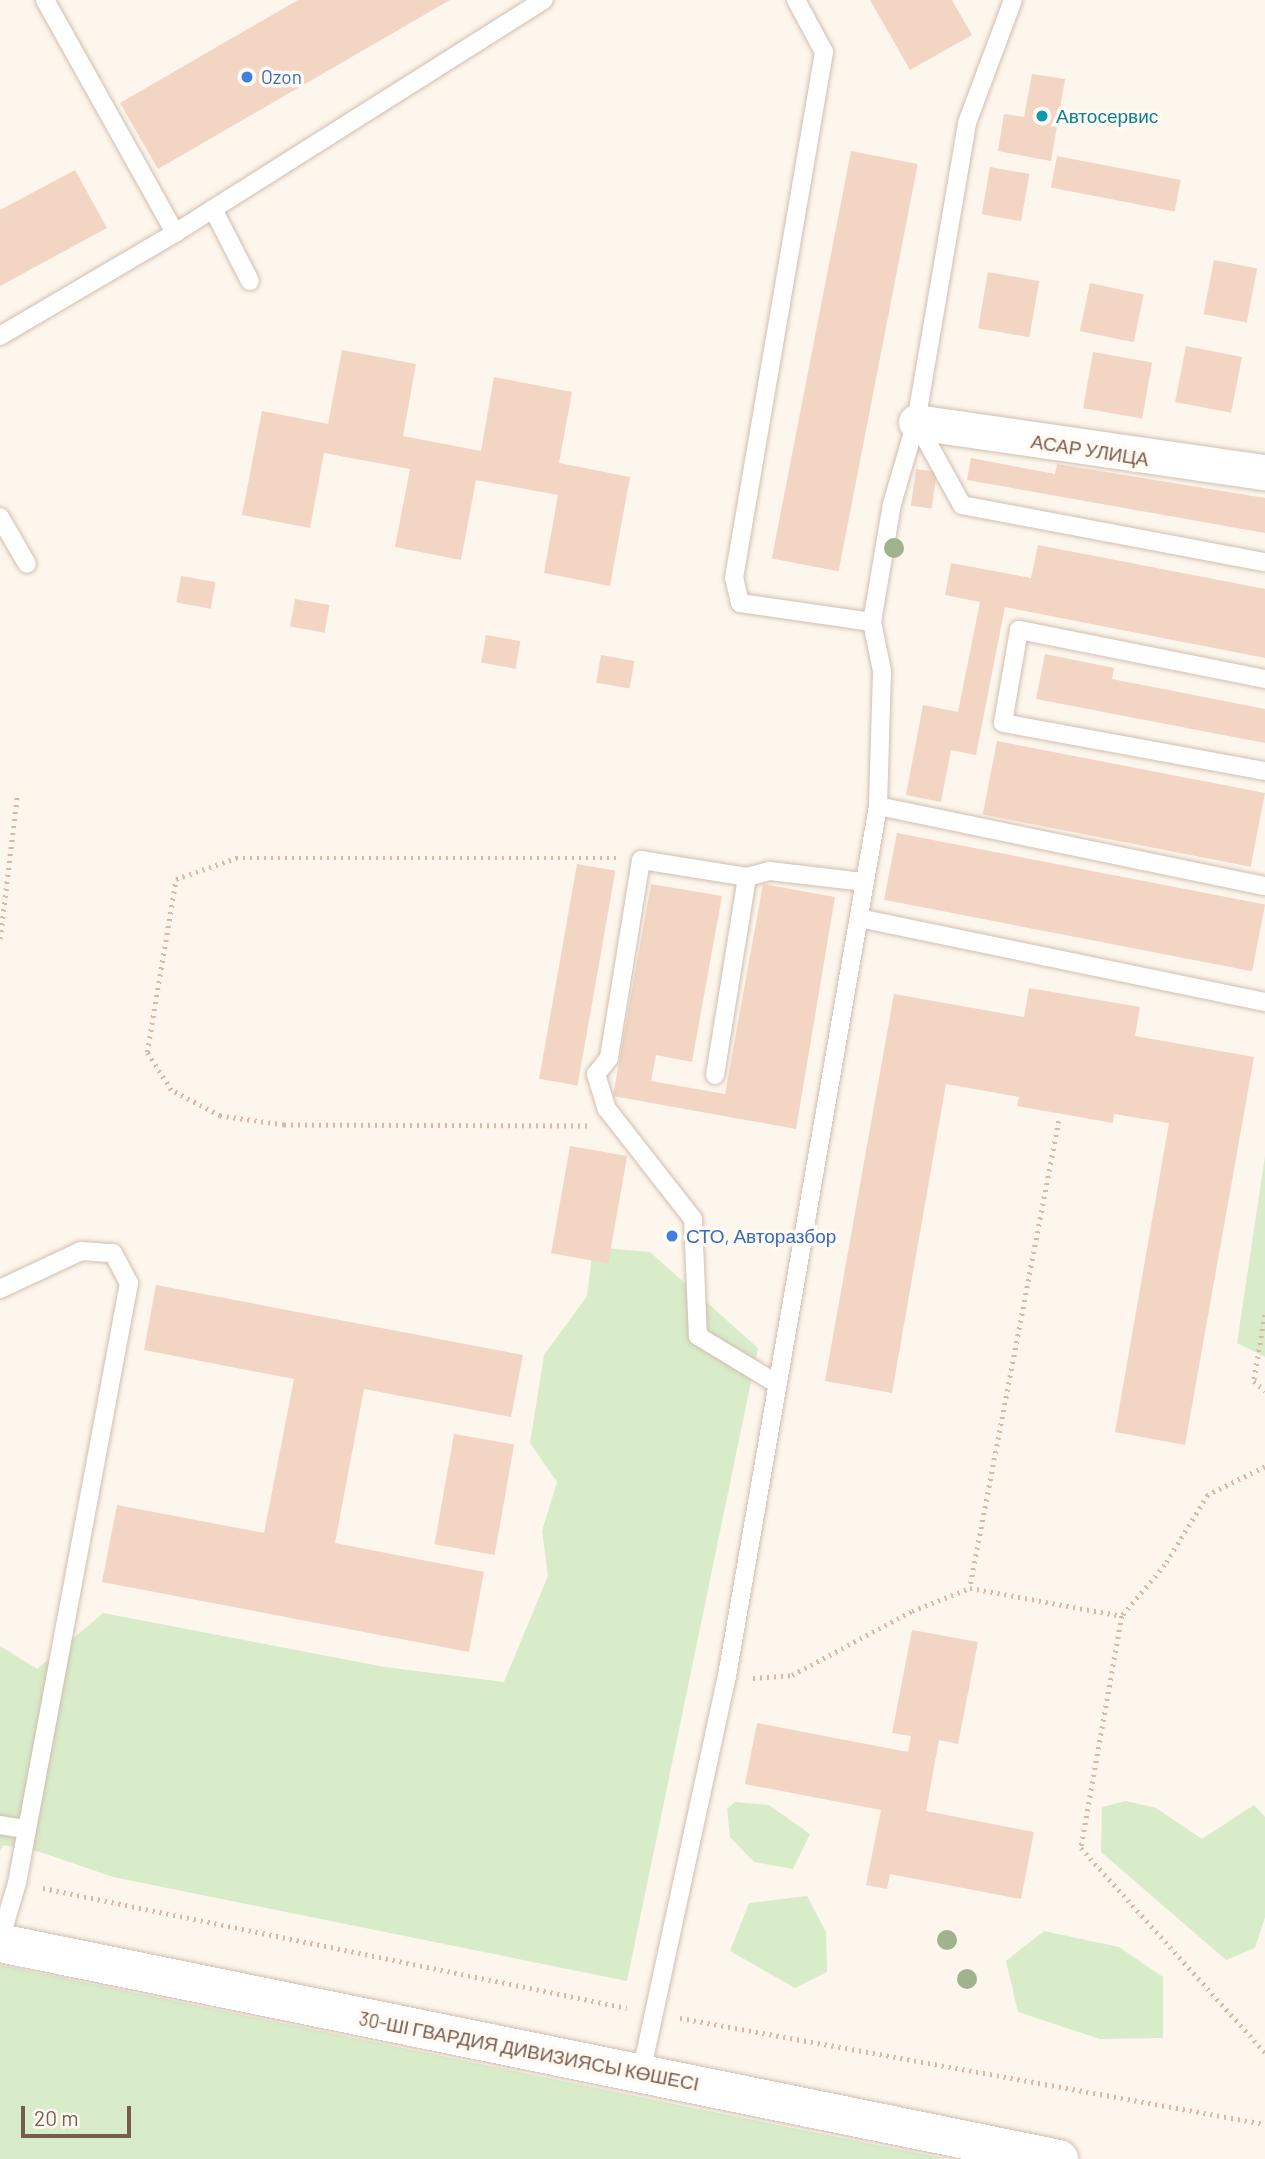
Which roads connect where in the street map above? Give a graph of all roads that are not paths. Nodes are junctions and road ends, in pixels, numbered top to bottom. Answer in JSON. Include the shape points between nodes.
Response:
{"nodes":[{"id":1,"x":45,"y":0,"type":"edge"},
{"id":2,"x":543,"y":0,"type":"edge"},
{"id":3,"x":796,"y":0,"type":"edge"},
{"id":4,"x":1013,"y":0,"type":"edge"},
{"id":5,"x":213,"y":209,"type":"junction"},
{"id":6,"x":175,"y":233,"type":"junction"},
{"id":7,"x":250,"y":281,"type":"dead end"},
{"id":8,"x":0,"y":336,"type":"edge"},
{"id":9,"x":916,"y":422,"type":"junction"},
{"id":10,"x":1265,"y":472,"type":"edge"},
{"id":11,"x":0,"y":517,"type":"edge"},
{"id":12,"x":1265,"y":562,"type":"edge"},
{"id":13,"x":27,"y":564,"type":"dead end"},
{"id":14,"x":872,"y":622,"type":"junction"},
{"id":15,"x":1265,"y":678,"type":"edge"},
{"id":16,"x":1265,"y":771,"type":"edge"},
{"id":17,"x":878,"y":806,"type":"junction"},
{"id":18,"x":747,"y":877,"type":"junction"},
{"id":19,"x":864,"y":882,"type":"junction"},
{"id":20,"x":1265,"y":886,"type":"edge"},
{"id":21,"x":859,"y":918,"type":"junction"},
{"id":22,"x":1265,"y":1002,"type":"edge"},
{"id":23,"x":715,"y":1075,"type":"dead end"},
{"id":24,"x":0,"y":1289,"type":"edge"},
{"id":25,"x":774,"y":1382,"type":"junction"},
{"id":26,"x":0,"y":1825,"type":"edge"},
{"id":27,"x":26,"y":1829,"type":"junction"},
{"id":28,"x":0,"y":1942,"type":"edge"},
{"id":29,"x":640,"y":2073,"type":"junction"},
{"id":30,"x":1059,"y":2159,"type":"edge"}],
"edges":[{"from":1,"to":6,"type":"lane"},
{"from":2,"to":5,"type":"lane"},
{"from":3,"to":14,"type":"lane","via":[[824,52],[734,578],[740,603]]},
{"from":4,"to":9,"type":"lane","via":[[967,123]]},
{"from":5,"to":6,"type":"lane"},
{"from":5,"to":7,"type":"lane"},
{"from":6,"to":8,"type":"lane"},
{"from":9,"to":10,"type":"street","name":"АСАР УЛИЦА"},
{"from":9,"to":12,"type":"lane","via":[[962,505]]},
{"from":9,"to":14,"type":"lane","via":[[892,504]]},
{"from":11,"to":13,"type":"lane"},
{"from":14,"to":17,"type":"lane","via":[[882,671]]},
{"from":15,"to":16,"type":"lane","via":[[1019,630],[1003,723]]},
{"from":17,"to":19,"type":"lane"},
{"from":17,"to":20,"type":"lane"},
{"from":18,"to":19,"type":"lane","via":[[770,871]]},
{"from":18,"to":23,"type":"lane"},
{"from":18,"to":25,"type":"lane","via":[[641,860],[609,1058],[596,1074],[607,1108],[693,1219],[698,1336]]},
{"from":19,"to":21,"type":"lane"},
{"from":21,"to":22,"type":"lane"},
{"from":21,"to":25,"type":"lane"},
{"from":24,"to":27,"type":"lane","via":[[81,1251],[113,1253],[128,1283]]},
{"from":25,"to":29,"type":"lane","via":[[727,1676]]},
{"from":26,"to":27,"type":"lane"},
{"from":27,"to":28,"type":"lane"},
{"from":28,"to":29,"type":"street","name":"30-ШІ ГВАРДИЯ ДИВИЗИЯСЫ КӨШЕСІ"},
{"from":29,"to":30,"type":"street","name":"30-ШІ ГВАРДИЯ ДИВИЗИЯСЫ КӨШЕСІ"}]}
